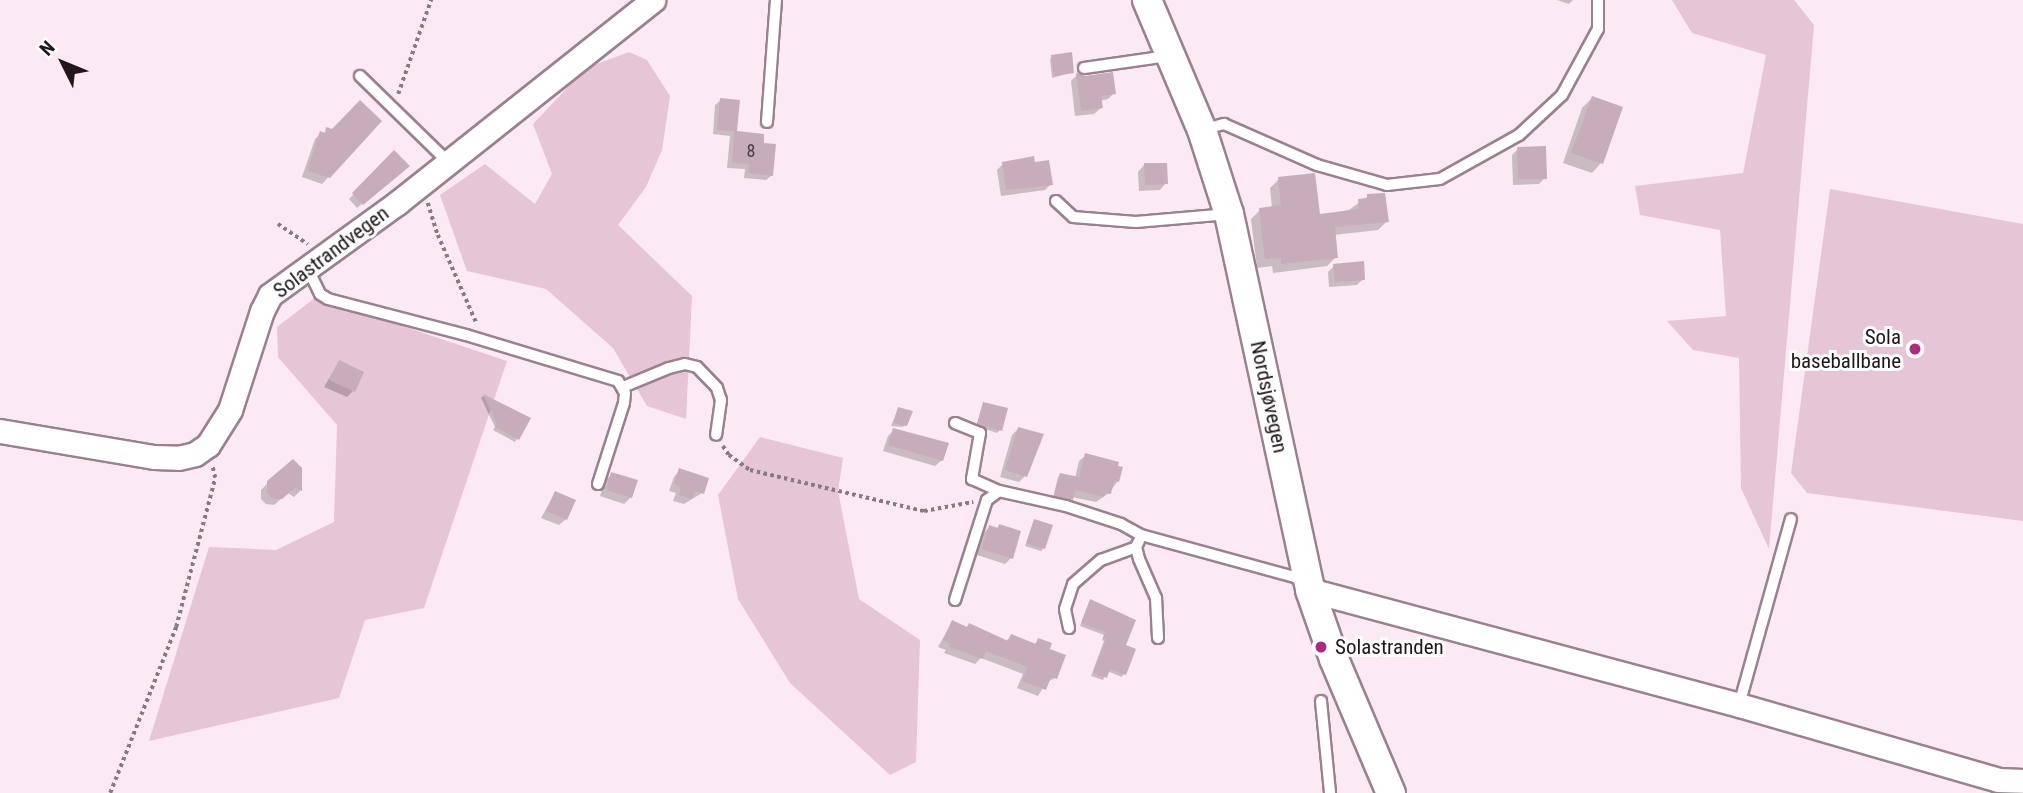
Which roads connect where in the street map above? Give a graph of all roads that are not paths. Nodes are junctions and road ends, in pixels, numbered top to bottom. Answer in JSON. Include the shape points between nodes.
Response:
{"nodes":[{"id":1,"x":653,"y":0,"type":"edge"},
{"id":2,"x":776,"y":0,"type":"edge"},
{"id":3,"x":1147,"y":0,"type":"edge"},
{"id":4,"x":1598,"y":0,"type":"edge"},
{"id":5,"x":1172,"y":55,"type":"junction"},
{"id":6,"x":1084,"y":68,"type":"dead end"},
{"id":7,"x":360,"y":76,"type":"dead end"},
{"id":8,"x":767,"y":122,"type":"dead end"},
{"id":9,"x":1202,"y":130,"type":"junction"},
{"id":10,"x":447,"y":162,"type":"junction"},
{"id":11,"x":1056,"y":201,"type":"dead end"},
{"id":12,"x":1229,"y":214,"type":"junction"},
{"id":13,"x":307,"y":267,"type":"junction"},
{"id":14,"x":623,"y":387,"type":"junction"},
{"id":15,"x":955,"y":423,"type":"dead end"},
{"id":16,"x":0,"y":431,"type":"edge"},
{"id":17,"x":716,"y":435,"type":"road end"},
{"id":18,"x":598,"y":484,"type":"dead end"},
{"id":19,"x":999,"y":491,"type":"junction"},
{"id":20,"x":1791,"y":519,"type":"dead end"},
{"id":21,"x":1141,"y":535,"type":"junction"},
{"id":22,"x":1136,"y":547,"type":"junction"},
{"id":23,"x":1310,"y":590,"type":"junction"},
{"id":24,"x":955,"y":600,"type":"dead end"},
{"id":25,"x":1069,"y":628,"type":"dead end"},
{"id":26,"x":1158,"y":638,"type":"dead end"},
{"id":27,"x":1321,"y":701,"type":"dead end"},
{"id":28,"x":1739,"y":705,"type":"junction"},
{"id":29,"x":2023,"y":781,"type":"edge"},
{"id":30,"x":1330,"y":793,"type":"edge"},
{"id":31,"x":1391,"y":793,"type":"edge"}],
"edges":[{"from":1,"to":10,"type":"street","name":"Solastrandvegen"},
{"from":2,"to":8,"type":"lane"},
{"from":3,"to":5,"type":"street","name":"Nordsjøvegen"},
{"from":4,"to":9,"type":"lane","via":[[1598,29],[1562,95],[1519,135],[1440,179],[1387,185],[1317,164],[1224,124]]},
{"from":5,"to":6,"type":"lane"},
{"from":5,"to":9,"type":"street","name":"Nordsjøvegen"},
{"from":7,"to":10,"type":"lane"},
{"from":9,"to":12,"type":"street","name":"Nordsjøvegen"},
{"from":10,"to":13,"type":"street","name":"Solastrandvegen"},
{"from":11,"to":12,"type":"lane","via":[[1073,217],[1123,221]]},
{"from":12,"to":23,"type":"street","name":"Nordsjøvegen"},
{"from":13,"to":14,"type":"lane","via":[[320,294],[328,299],[607,375]]},
{"from":13,"to":16,"type":"street","name":"Solastrandvegen","via":[[270,295],[230,410],[208,445],[195,454],[154,457]]},
{"from":14,"to":17,"type":"lane","via":[[669,368],[697,367],[717,388],[721,400]]},
{"from":14,"to":18,"type":"lane","via":[[624,403]]},
{"from":15,"to":19,"type":"lane","via":[[980,433],[972,479]]},
{"from":19,"to":21,"type":"lane","via":[[1066,506]]},
{"from":19,"to":24,"type":"lane","via":[[987,500]]},
{"from":20,"to":28,"type":"lane"},
{"from":21,"to":22,"type":"lane"},
{"from":21,"to":23,"type":"lane","via":[[1295,577]]},
{"from":22,"to":25,"type":"lane","via":[[1101,561],[1073,584],[1065,609]]},
{"from":22,"to":26,"type":"lane","via":[[1156,598]]},
{"from":23,"to":28,"type":"street"},
{"from":23,"to":31,"type":"street","name":"Nordsjøvegen"},
{"from":27,"to":30,"type":"lane"},
{"from":28,"to":29,"type":"street","via":[[1998,780]]}]}
